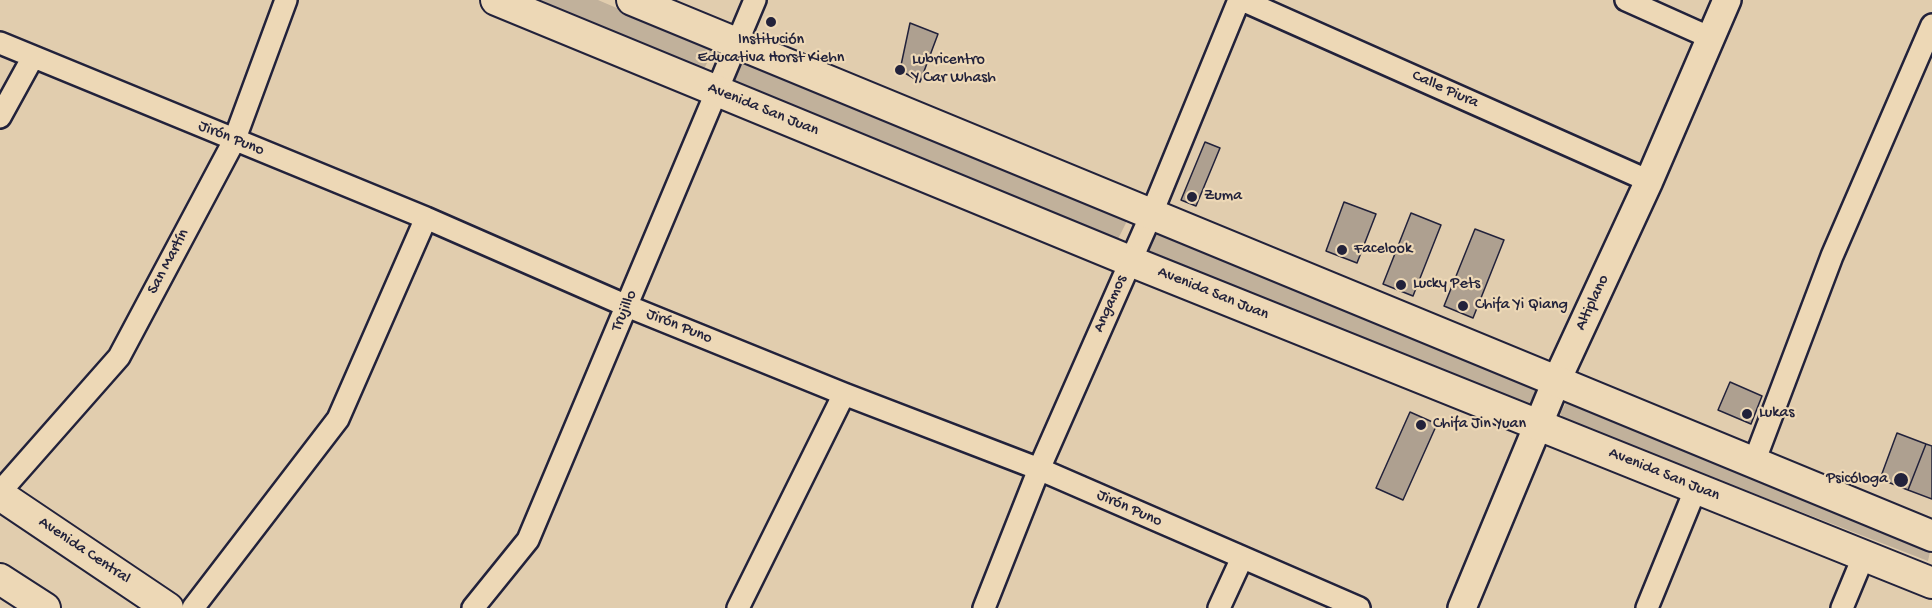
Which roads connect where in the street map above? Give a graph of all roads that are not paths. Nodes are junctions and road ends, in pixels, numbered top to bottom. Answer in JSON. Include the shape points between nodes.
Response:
{"nodes":[{"id":1,"x":286,"y":0,"type":"edge"},
{"id":2,"x":496,"y":0,"type":"edge"},
{"id":3,"x":632,"y":0,"type":"edge"},
{"id":4,"x":755,"y":0,"type":"edge"},
{"id":5,"x":1241,"y":0,"type":"edge"},
{"id":6,"x":1626,"y":0,"type":"edge"},
{"id":7,"x":1727,"y":0,"type":"edge"},
{"id":8,"x":1932,"y":25,"type":"edge"},
{"id":9,"x":1711,"y":38,"type":"junction"},
{"id":10,"x":0,"y":43,"type":"edge"},
{"id":11,"x":736,"y":44,"type":"junction"},
{"id":12,"x":33,"y":57,"type":"junction"},
{"id":13,"x":716,"y":91,"type":"junction"},
{"id":14,"x":0,"y":117,"type":"edge"},
{"id":15,"x":234,"y":141,"type":"junction"},
{"id":16,"x":1649,"y":181,"type":"junction"},
{"id":17,"x":1151,"y":215,"type":"junction"},
{"id":18,"x":426,"y":218,"type":"junction"},
{"id":19,"x":1130,"y":261,"type":"junction"},
{"id":20,"x":627,"y":306,"type":"junction"},
{"id":21,"x":1556,"y":382,"type":"junction"},
{"id":22,"x":844,"y":394,"type":"junction"},
{"id":23,"x":1538,"y":425,"type":"junction"},
{"id":24,"x":1754,"y":462,"type":"junction"},
{"id":25,"x":1039,"y":469,"type":"junction"},
{"id":26,"x":1696,"y":488,"type":"junction"},
{"id":27,"x":0,"y":494,"type":"edge"},
{"id":28,"x":1932,"y":536,"type":"edge"},
{"id":29,"x":1864,"y":555,"type":"junction"},
{"id":30,"x":1242,"y":558,"type":"junction"},
{"id":31,"x":0,"y":579,"type":"edge"},
{"id":32,"x":1932,"y":583,"type":"edge"},
{"id":33,"x":45,"y":608,"type":"edge"},
{"id":34,"x":168,"y":608,"type":"edge"},
{"id":35,"x":193,"y":608,"type":"edge"},
{"id":36,"x":473,"y":608,"type":"edge"},
{"id":37,"x":738,"y":608,"type":"edge"},
{"id":38,"x":984,"y":608,"type":"edge"},
{"id":39,"x":1219,"y":608,"type":"edge"},
{"id":40,"x":1359,"y":608,"type":"edge"},
{"id":41,"x":1462,"y":608,"type":"edge"},
{"id":42,"x":1647,"y":608,"type":"edge"},
{"id":43,"x":1842,"y":608,"type":"edge"}],
"edges":[{"from":1,"to":15,"type":"street","name":"San Martín"},
{"from":2,"to":13,"type":"main road","name":"Avenida San Juan"},
{"from":3,"to":11,"type":"main road"},
{"from":4,"to":11,"type":"street","name":"Trujillo"},
{"from":5,"to":16,"type":"street","name":"Calle Piura"},
{"from":5,"to":17,"type":"street","name":"Angamos"},
{"from":6,"to":9,"type":"street"},
{"from":7,"to":9,"type":"street","name":"Altiplano"},
{"from":8,"to":24,"type":"street","via":[[1832,256]]},
{"from":9,"to":16,"type":"street","name":"Altiplano"},
{"from":10,"to":12,"type":"street","name":"Jirón Puno"},
{"from":11,"to":13,"type":"street","name":"Trujillo"},
{"from":11,"to":17,"type":"main road"},
{"from":12,"to":14,"type":"street"},
{"from":12,"to":15,"type":"street","name":"Jirón Puno"},
{"from":13,"to":19,"type":"main road","name":"Avenida San Juan"},
{"from":13,"to":20,"type":"street","name":"Trujillo"},
{"from":15,"to":18,"type":"street","name":"Jirón Puno"},
{"from":15,"to":27,"type":"street","name":"San Martín","via":[[119,357]]},
{"from":16,"to":21,"type":"street","name":"Altiplano"},
{"from":17,"to":19,"type":"street","name":"Angamos"},
{"from":17,"to":21,"type":"main road"},
{"from":18,"to":20,"type":"street","name":"Jirón Puno"},
{"from":18,"to":35,"type":"street","via":[[338,419]]},
{"from":19,"to":23,"type":"main road","name":"Avenida San Juan"},
{"from":19,"to":25,"type":"street","name":"Angamos"},
{"from":20,"to":22,"type":"street","name":"Jirón Puno"},
{"from":20,"to":36,"type":"street","name":"Trujillo","via":[[528,540]]},
{"from":21,"to":23,"type":"street","name":"Altiplano"},
{"from":21,"to":24,"type":"main road"},
{"from":22,"to":25,"type":"street","name":"Jirón Puno"},
{"from":22,"to":37,"type":"street"},
{"from":23,"to":26,"type":"main road","name":"Avenida San Juan"},
{"from":23,"to":41,"type":"street","name":"Altiplano"},
{"from":24,"to":28,"type":"main road"},
{"from":25,"to":30,"type":"street","name":"Jirón Puno"},
{"from":25,"to":38,"type":"street","name":"Angamos"},
{"from":26,"to":29,"type":"main road","name":"Avenida San Juan"},
{"from":26,"to":42,"type":"street"},
{"from":27,"to":34,"type":"main road","name":"Avenida Central"},
{"from":29,"to":32,"type":"main road","name":"Avenida San Juan"},
{"from":29,"to":43,"type":"street"},
{"from":30,"to":39,"type":"street"},
{"from":30,"to":40,"type":"street","name":"Jirón Puno"},
{"from":31,"to":33,"type":"main road"}]}
